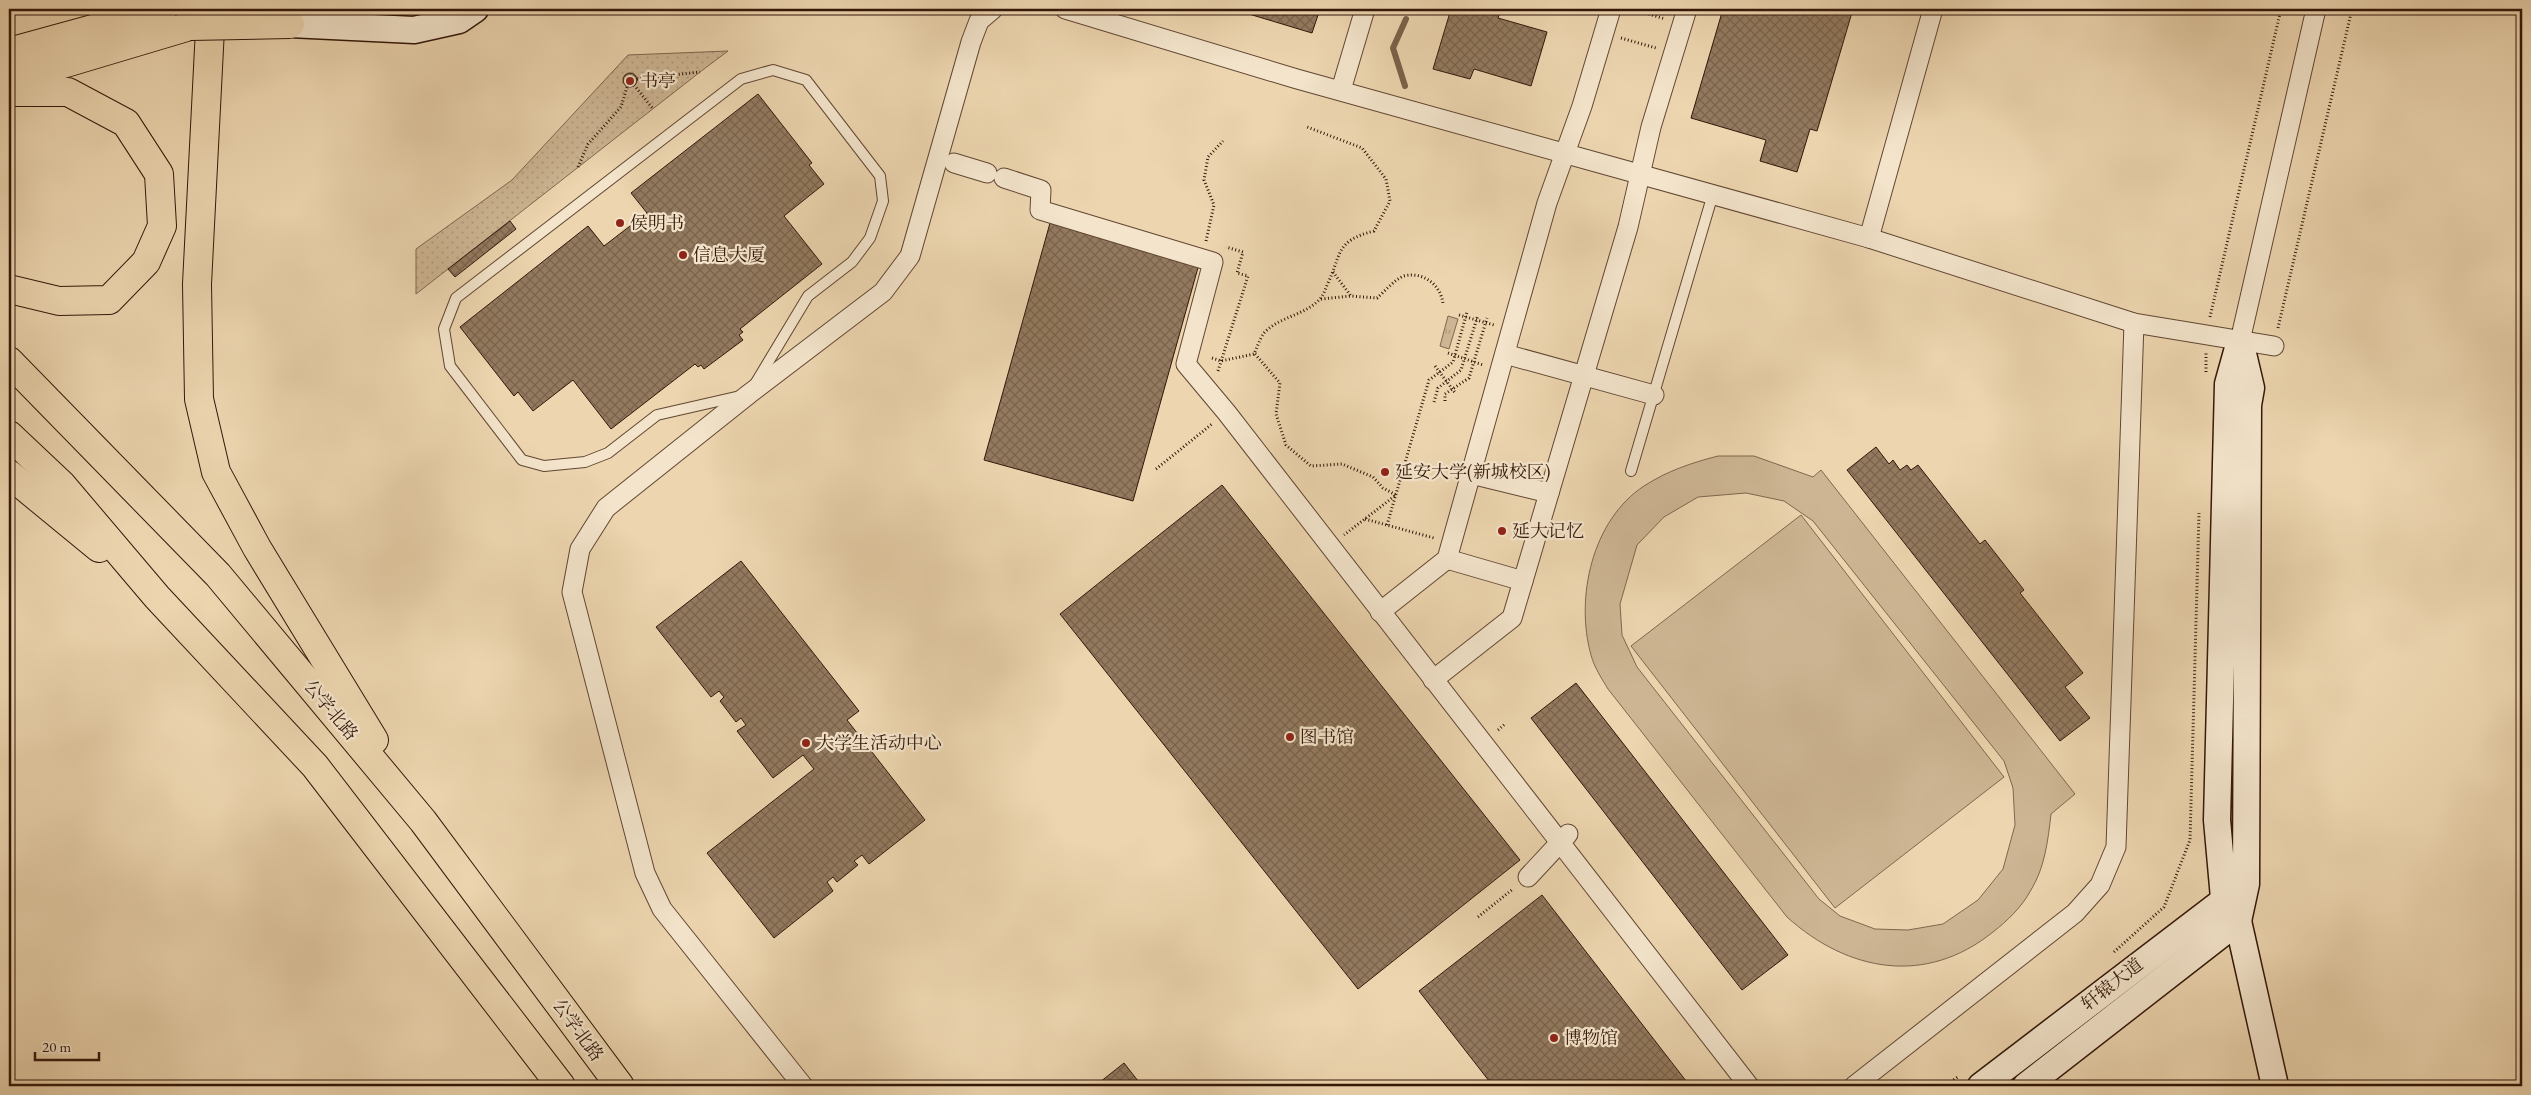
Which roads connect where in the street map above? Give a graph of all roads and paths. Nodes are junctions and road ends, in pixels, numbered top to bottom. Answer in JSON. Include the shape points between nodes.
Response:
{"nodes":[{"id":1,"x":211,"y":9,"type":"edge"},
{"id":2,"x":475,"y":9,"type":"edge"},
{"id":3,"x":1064,"y":9,"type":"edge"},
{"id":4,"x":1365,"y":9,"type":"edge"},
{"id":5,"x":1611,"y":9,"type":"edge"},
{"id":6,"x":1632,"y":9,"type":"edge"},
{"id":7,"x":1933,"y":9,"type":"edge"},
{"id":8,"x":2281,"y":9,"type":"edge"},
{"id":9,"x":2316,"y":9,"type":"edge"},
{"id":10,"x":2352,"y":9,"type":"edge"},
{"id":11,"x":981,"y":13,"type":"edge"},
{"id":12,"x":1685,"y":16,"type":"edge"},
{"id":13,"x":290,"y":24,"type":"joint"},
{"id":14,"x":190,"y":26,"type":"junction"},
{"id":15,"x":1604,"y":32,"type":"junction"},
{"id":16,"x":9,"y":52,"type":"edge"},
{"id":17,"x":1673,"y":53,"type":"junction"},
{"id":18,"x":700,"y":72,"type":"dead end"},
{"id":19,"x":637,"y":79,"type":"dead end"},
{"id":20,"x":9,"y":80,"type":"edge"},
{"id":21,"x":634,"y":85,"type":"dead end"},
{"id":22,"x":628,"y":87,"type":"dead end"},
{"id":23,"x":1341,"y":90,"type":"junction"},
{"id":24,"x":9,"y":92,"type":"edge"},
{"id":25,"x":653,"y":109,"type":"dead end"},
{"id":26,"x":1307,"y":127,"type":"dead end"},
{"id":27,"x":1223,"y":141,"type":"dead end"},
{"id":28,"x":1565,"y":153,"type":"junction"},
{"id":29,"x":954,"y":164,"type":"dead end"},
{"id":30,"x":578,"y":167,"type":"dead end"},
{"id":31,"x":1640,"y":174,"type":"junction"},
{"id":32,"x":1713,"y":194,"type":"junction"},
{"id":33,"x":1199,"y":238,"type":"dead end"},
{"id":34,"x":1869,"y":238,"type":"junction"},
{"id":35,"x":1206,"y":242,"type":"junction"},
{"id":36,"x":1216,"y":243,"type":"dead end"},
{"id":37,"x":1225,"y":246,"type":"dead end"},
{"id":38,"x":1333,"y":272,"type":"junction"},
{"id":39,"x":9,"y":289,"type":"edge"},
{"id":40,"x":1351,"y":296,"type":"junction"},
{"id":41,"x":1321,"y":299,"type":"junction"},
{"id":42,"x":1443,"y":305,"type":"dead end"},
{"id":43,"x":1467,"y":312,"type":"dead end"},
{"id":44,"x":1459,"y":315,"type":"dead end"},
{"id":45,"x":1478,"y":315,"type":"dead end"},
{"id":46,"x":1466,"y":317,"type":"junction"},
{"id":47,"x":1486,"y":318,"type":"dead end"},
{"id":48,"x":1476,"y":320,"type":"junction"},
{"id":49,"x":1485,"y":322,"type":"junction"},
{"id":50,"x":2134,"y":323,"type":"junction"},
{"id":51,"x":1493,"y":325,"type":"dead end"},
{"id":52,"x":2206,"y":336,"type":"junction"},
{"id":53,"x":2240,"y":341,"type":"junction"},
{"id":54,"x":2274,"y":346,"type":"joint"},
{"id":55,"x":1448,"y":353,"type":"dead end"},
{"id":56,"x":1254,"y":354,"type":"junction"},
{"id":57,"x":1505,"y":354,"type":"junction"},
{"id":58,"x":1455,"y":356,"type":"junction"},
{"id":59,"x":1212,"y":358,"type":"dead end"},
{"id":60,"x":1464,"y":359,"type":"junction"},
{"id":61,"x":9,"y":361,"type":"edge"},
{"id":62,"x":1221,"y":361,"type":"junction"},
{"id":63,"x":1474,"y":362,"type":"junction"},
{"id":64,"x":1480,"y":364,"type":"dead end"},
{"id":65,"x":1435,"y":366,"type":"dead end"},
{"id":66,"x":1439,"y":372,"type":"junction"},
{"id":67,"x":1217,"y":374,"type":"dead end"},
{"id":68,"x":1584,"y":376,"type":"junction"},
{"id":69,"x":2206,"y":381,"type":"dead end"},
{"id":70,"x":1446,"y":382,"type":"junction"},
{"id":71,"x":1454,"y":392,"type":"junction"},
{"id":72,"x":749,"y":394,"type":"junction"},
{"id":73,"x":1654,"y":395,"type":"junction"},
{"id":74,"x":1445,"y":401,"type":"dead end"},
{"id":75,"x":1434,"y":402,"type":"dead end"},
{"id":76,"x":9,"y":435,"type":"edge"},
{"id":77,"x":1197,"y":436,"type":"dead end"},
{"id":78,"x":1156,"y":469,"type":"dead end"},
{"id":79,"x":1631,"y":471,"type":"dead end"},
{"id":80,"x":9,"y":474,"type":"edge"},
{"id":81,"x":1471,"y":474,"type":"junction"},
{"id":82,"x":1549,"y":493,"type":"junction"},
{"id":83,"x":1396,"y":496,"type":"junction"},
{"id":84,"x":2199,"y":506,"type":"dead end"},
{"id":85,"x":1365,"y":519,"type":"junction"},
{"id":86,"x":1387,"y":525,"type":"junction"},
{"id":87,"x":1330,"y":546,"type":"junction"},
{"id":88,"x":1450,"y":551,"type":"junction"},
{"id":89,"x":1523,"y":581,"type":"junction"},
{"id":90,"x":158,"y":597,"type":"junction"},
{"id":91,"x":1380,"y":612,"type":"junction"},
{"id":92,"x":1433,"y":680,"type":"junction"},
{"id":93,"x":424,"y":821,"type":"junction"},
{"id":94,"x":1564,"y":839,"type":"junction"},
{"id":95,"x":1528,"y":877,"type":"joint"},
{"id":96,"x":2246,"y":884,"type":"junction"},
{"id":97,"x":2224,"y":898,"type":"junction"},
{"id":98,"x":1478,"y":917,"type":"dead end"},
{"id":99,"x":2238,"y":921,"type":"junction"},
{"id":100,"x":2112,"y":954,"type":"dead end"},
{"id":101,"x":1971,"y":1080,"type":"edge"},
{"id":102,"x":795,"y":1083,"type":"edge"},
{"id":103,"x":561,"y":1086,"type":"edge"},
{"id":104,"x":620,"y":1086,"type":"edge"},
{"id":105,"x":1749,"y":1086,"type":"edge"},
{"id":106,"x":1854,"y":1086,"type":"edge"},
{"id":107,"x":1945,"y":1086,"type":"edge"},
{"id":108,"x":2026,"y":1086,"type":"edge"},
{"id":109,"x":2275,"y":1086,"type":"edge"}],
"edges":[{"from":1,"to":93,"type":"main road","via":[[197,284],[199,399],[216,472],[257,548]]},
{"from":2,"to":13,"type":"street","via":[[459,20],[414,30]]},
{"from":3,"to":23,"type":"street"},
{"from":4,"to":23,"type":"street"},
{"from":5,"to":15,"type":"street"},
{"from":6,"to":12,"type":"path"},
{"from":7,"to":34,"type":"street"},
{"from":8,"to":52,"type":"path"},
{"from":9,"to":53,"type":"street"},
{"from":10,"to":54,"type":"path"},
{"from":11,"to":72,"type":"street","via":[[910,256],[883,292]]},
{"from":12,"to":17,"type":"street"},
{"from":13,"to":14,"type":"main road","bridge":true},
{"from":14,"to":16,"type":"main road","via":[[111,24]]},
{"from":14,"to":20,"type":"main road"},
{"from":15,"to":17,"type":"path"},
{"from":15,"to":28,"type":"street"},
{"from":17,"to":31,"type":"street"},
{"from":18,"to":19,"type":"path"},
{"from":21,"to":25,"type":"path"},
{"from":22,"to":30,"type":"path","via":[[621,107],[588,144]]},
{"from":23,"to":28,"type":"street"},
{"from":24,"to":39,"type":"main road","via":[[68,92],[126,123],[159,174],[162,226],[146,262],[109,300],[59,301]]},
{"from":26,"to":38,"type":"path","via":[[1362,148],[1386,179],[1390,201],[1374,231],[1357,235],[1338,251]]},
{"from":27,"to":35,"type":"path","via":[[1208,157],[1206,165],[1204,180],[1214,205]]},
{"from":28,"to":31,"type":"street"},
{"from":28,"to":57,"type":"street","via":[[1547,203]]},
{"from":29,"to":87,"type":"street","via":[[1041,190],[1040,210],[1213,262],[1186,364]]},
{"from":31,"to":32,"type":"street"},
{"from":31,"to":68,"type":"street","via":[[1628,227]]},
{"from":32,"to":34,"type":"street"},
{"from":32,"to":73,"type":"lane"},
{"from":33,"to":35,"type":"path"},
{"from":34,"to":50,"type":"street"},
{"from":35,"to":36,"type":"path"},
{"from":37,"to":62,"type":"path","via":[[1243,252],[1237,273],[1248,276]]},
{"from":38,"to":40,"type":"path"},
{"from":38,"to":41,"type":"path"},
{"from":40,"to":41,"type":"path"},
{"from":40,"to":42,"type":"path","via":[[1377,298],[1403,276],[1418,276],[1432,282]]},
{"from":41,"to":56,"type":"path","via":[[1299,314],[1281,320],[1263,334]]},
{"from":43,"to":46,"type":"path"},
{"from":44,"to":46,"type":"path"},
{"from":45,"to":48,"type":"path"},
{"from":46,"to":48,"type":"path"},
{"from":46,"to":58,"type":"path"},
{"from":47,"to":49,"type":"path"},
{"from":48,"to":49,"type":"path"},
{"from":48,"to":60,"type":"path"},
{"from":49,"to":51,"type":"path"},
{"from":49,"to":63,"type":"path"},
{"from":50,"to":52,"type":"street"},
{"from":50,"to":106,"type":"street","via":[[2116,847],[2100,885],[2075,913]]},
{"from":52,"to":53,"type":"street"},
{"from":52,"to":69,"type":"path"},
{"from":53,"to":54,"type":"street"},
{"from":53,"to":96,"type":"street","via":[[2251,388],[2248,415]]},
{"from":53,"to":97,"type":"street","via":[[2228,384],[2217,820]]},
{"from":55,"to":58,"type":"path"},
{"from":56,"to":62,"type":"path"},
{"from":56,"to":83,"type":"path","via":[[1280,383],[1276,414],[1286,445],[1311,466],[1342,464],[1373,477]]},
{"from":57,"to":68,"type":"street"},
{"from":57,"to":81,"type":"street"},
{"from":58,"to":60,"type":"path"},
{"from":58,"to":66,"type":"path","via":[[1453,362]]},
{"from":59,"to":62,"type":"path"},
{"from":60,"to":63,"type":"path"},
{"from":60,"to":70,"type":"path","via":[[1461,370]]},
{"from":61,"to":93,"type":"main road","name":"公学北路","via":[[218,575]]},
{"from":62,"to":67,"type":"path"},
{"from":63,"to":64,"type":"path"},
{"from":63,"to":71,"type":"path","via":[[1469,378]]},
{"from":65,"to":66,"type":"path"},
{"from":66,"to":70,"type":"path"},
{"from":66,"to":83,"type":"path","via":[[1429,380]]},
{"from":68,"to":73,"type":"street"},
{"from":68,"to":82,"type":"street"},
{"from":70,"to":71,"type":"path"},
{"from":70,"to":75,"type":"path","via":[[1438,388]]},
{"from":71,"to":74,"type":"path","via":[[1445,394]]},
{"from":72,"to":72,"type":"lane","via":[[656,415],[608,453],[585,462],[544,466],[522,460],[450,366],[444,329],[456,298],[741,79],[773,70],[806,80],[880,176],[883,201],[870,238],[852,262],[808,296]]},
{"from":72,"to":102,"type":"street","via":[[606,508],[580,548],[572,592],[645,873],[662,909]]},
{"from":73,"to":79,"type":"lane"},
{"from":76,"to":90,"type":"main road","via":[[62,484]]},
{"from":77,"to":78,"type":"path"},
{"from":80,"to":90,"type":"main road"},
{"from":81,"to":82,"type":"street"},
{"from":81,"to":88,"type":"street"},
{"from":82,"to":89,"type":"street"},
{"from":83,"to":85,"type":"path"},
{"from":83,"to":86,"type":"path"},
{"from":84,"to":100,"type":"path","via":[[2190,840],[2164,908]]},
{"from":85,"to":86,"type":"path"},
{"from":85,"to":87,"type":"path"},
{"from":86,"to":88,"type":"path"},
{"from":87,"to":91,"type":"street"},
{"from":88,"to":89,"type":"street"},
{"from":88,"to":91,"type":"street"},
{"from":89,"to":92,"type":"street","via":[[1512,618]]},
{"from":90,"to":103,"type":"main road","via":[[315,766]]},
{"from":91,"to":92,"type":"street"},
{"from":92,"to":94,"type":"street"},
{"from":93,"to":104,"type":"main road","name":"公学北路"},
{"from":94,"to":95,"type":"street"},
{"from":94,"to":105,"type":"street"},
{"from":95,"to":98,"type":"path"},
{"from":96,"to":97,"type":"street","name":"轩辕大道"},
{"from":96,"to":99,"type":"street"},
{"from":97,"to":99,"type":"street"},
{"from":97,"to":101,"type":"street","name":"轩辕大道"},
{"from":99,"to":108,"type":"street","name":"轩辕大道"},
{"from":99,"to":109,"type":"street"},
{"from":101,"to":107,"type":"path"}]}
